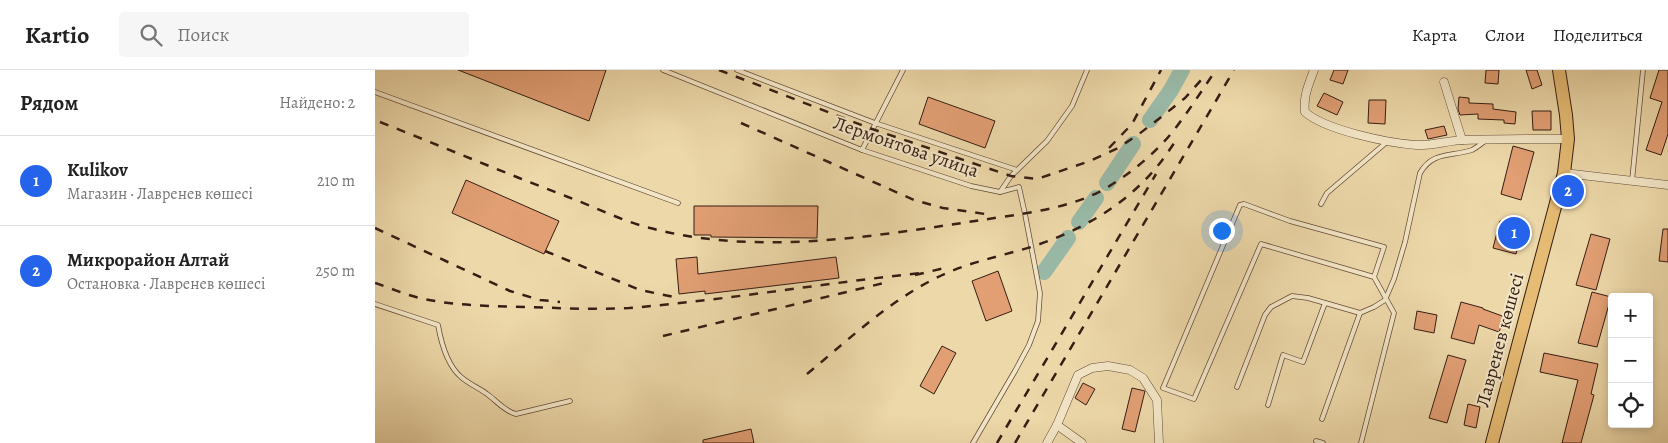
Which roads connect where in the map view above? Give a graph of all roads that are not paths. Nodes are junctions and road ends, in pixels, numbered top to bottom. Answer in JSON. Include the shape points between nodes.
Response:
{"nodes":[{"id":1,"x":663,"y":70,"type":"edge"},
{"id":2,"x":737,"y":70,"type":"edge"},
{"id":3,"x":903,"y":70,"type":"edge"},
{"id":4,"x":1087,"y":70,"type":"edge"},
{"id":5,"x":1314,"y":70,"type":"edge"},
{"id":6,"x":1559,"y":70,"type":"edge"},
{"id":7,"x":1643,"y":70,"type":"edge"},
{"id":8,"x":1445,"y":82,"type":"dead end"},
{"id":9,"x":375,"y":92,"type":"edge"},
{"id":10,"x":875,"y":123,"type":"junction"},
{"id":11,"x":1568,"y":139,"type":"junction"},
{"id":12,"x":1389,"y":140,"type":"junction"},
{"id":13,"x":1463,"y":140,"type":"junction"},
{"id":14,"x":1487,"y":140,"type":"junction"},
{"id":15,"x":862,"y":150,"type":"junction"},
{"id":16,"x":1017,"y":170,"type":"junction"},
{"id":17,"x":1564,"y":174,"type":"junction"},
{"id":18,"x":1632,"y":181,"type":"junction"},
{"id":19,"x":1668,"y":185,"type":"edge"},
{"id":20,"x":1000,"y":192,"type":"junction"},
{"id":21,"x":678,"y":203,"type":"dead end"},
{"id":22,"x":1321,"y":204,"type":"dead end"},
{"id":23,"x":1374,"y":277,"type":"junction"},
{"id":24,"x":1385,"y":300,"type":"junction"},
{"id":25,"x":1325,"y":303,"type":"junction"},
{"id":26,"x":375,"y":304,"type":"edge"},
{"id":27,"x":1360,"y":313,"type":"junction"},
{"id":28,"x":1237,"y":387,"type":"dead end"},
{"id":29,"x":569,"y":401,"type":"dead end"},
{"id":30,"x":1268,"y":405,"type":"dead end"},
{"id":31,"x":1322,"y":419,"type":"dead end"},
{"id":32,"x":1057,"y":425,"type":"junction"},
{"id":33,"x":1316,"y":441,"type":"dead end"},
{"id":34,"x":973,"y":443,"type":"edge"},
{"id":35,"x":1047,"y":443,"type":"edge"},
{"id":36,"x":1082,"y":443,"type":"edge"},
{"id":37,"x":1159,"y":443,"type":"edge"},
{"id":38,"x":1323,"y":443,"type":"edge"},
{"id":39,"x":1361,"y":443,"type":"edge"},
{"id":40,"x":1492,"y":443,"type":"edge"}],
"edges":[{"from":1,"to":15,"type":"lane","name":"Лермонтова улица"},
{"from":2,"to":10,"type":"lane"},
{"from":3,"to":10,"type":"lane"},
{"from":4,"to":16,"type":"lane","name":"Лермонтова улица","via":[[1072,106],[1047,141]]},
{"from":5,"to":12,"type":"street","via":[[1305,92],[1305,112],[1323,124]]},
{"from":6,"to":11,"type":"main road","name":"Лавренев көшесі"},
{"from":7,"to":18,"type":"lane"},
{"from":8,"to":13,"type":"street"},
{"from":9,"to":21,"type":"lane"},
{"from":10,"to":15,"type":"lane"},
{"from":10,"to":16,"type":"lane"},
{"from":11,"to":14,"type":"street"},
{"from":11,"to":17,"type":"main road","name":"Лавренев көшесі"},
{"from":12,"to":13,"type":"street","via":[[1415,145]]},
{"from":12,"to":22,"type":"lane","via":[[1327,193]]},
{"from":13,"to":14,"type":"street"},
{"from":14,"to":24,"type":"lane","via":[[1473,150],[1436,157],[1425,164],[1405,242]]},
{"from":15,"to":20,"type":"lane","name":"Лермонтова улица","via":[[971,186]]},
{"from":16,"to":20,"type":"lane","name":"Лермонтова улица"},
{"from":17,"to":18,"type":"street"},
{"from":17,"to":40,"type":"main road","name":"Лавренев көшесі"},
{"from":18,"to":19,"type":"street"},
{"from":20,"to":34,"type":"lane","via":[[1019,187],[1040,308],[1029,345]]},
{"from":23,"to":23,"type":"lane","via":[[1384,247],[1240,205],[1163,388],[1194,399],[1261,244]]},
{"from":23,"to":24,"type":"lane"},
{"from":24,"to":27,"type":"lane"},
{"from":24,"to":39,"type":"lane","via":[[1393,313]]},
{"from":25,"to":27,"type":"lane"},
{"from":25,"to":28,"type":"lane","via":[[1292,296],[1271,307]]},
{"from":25,"to":30,"type":"lane","via":[[1303,362],[1283,356]]},
{"from":26,"to":29,"type":"lane","via":[[438,325],[441,341],[455,370],[508,412],[515,414]]},
{"from":27,"to":31,"type":"lane"},
{"from":32,"to":35,"type":"street"},
{"from":32,"to":36,"type":"street"},
{"from":32,"to":37,"type":"street","via":[[1079,375],[1092,368],[1108,366],[1130,370],[1143,378],[1157,400]]},
{"from":33,"to":38,"type":"lane"}]}
